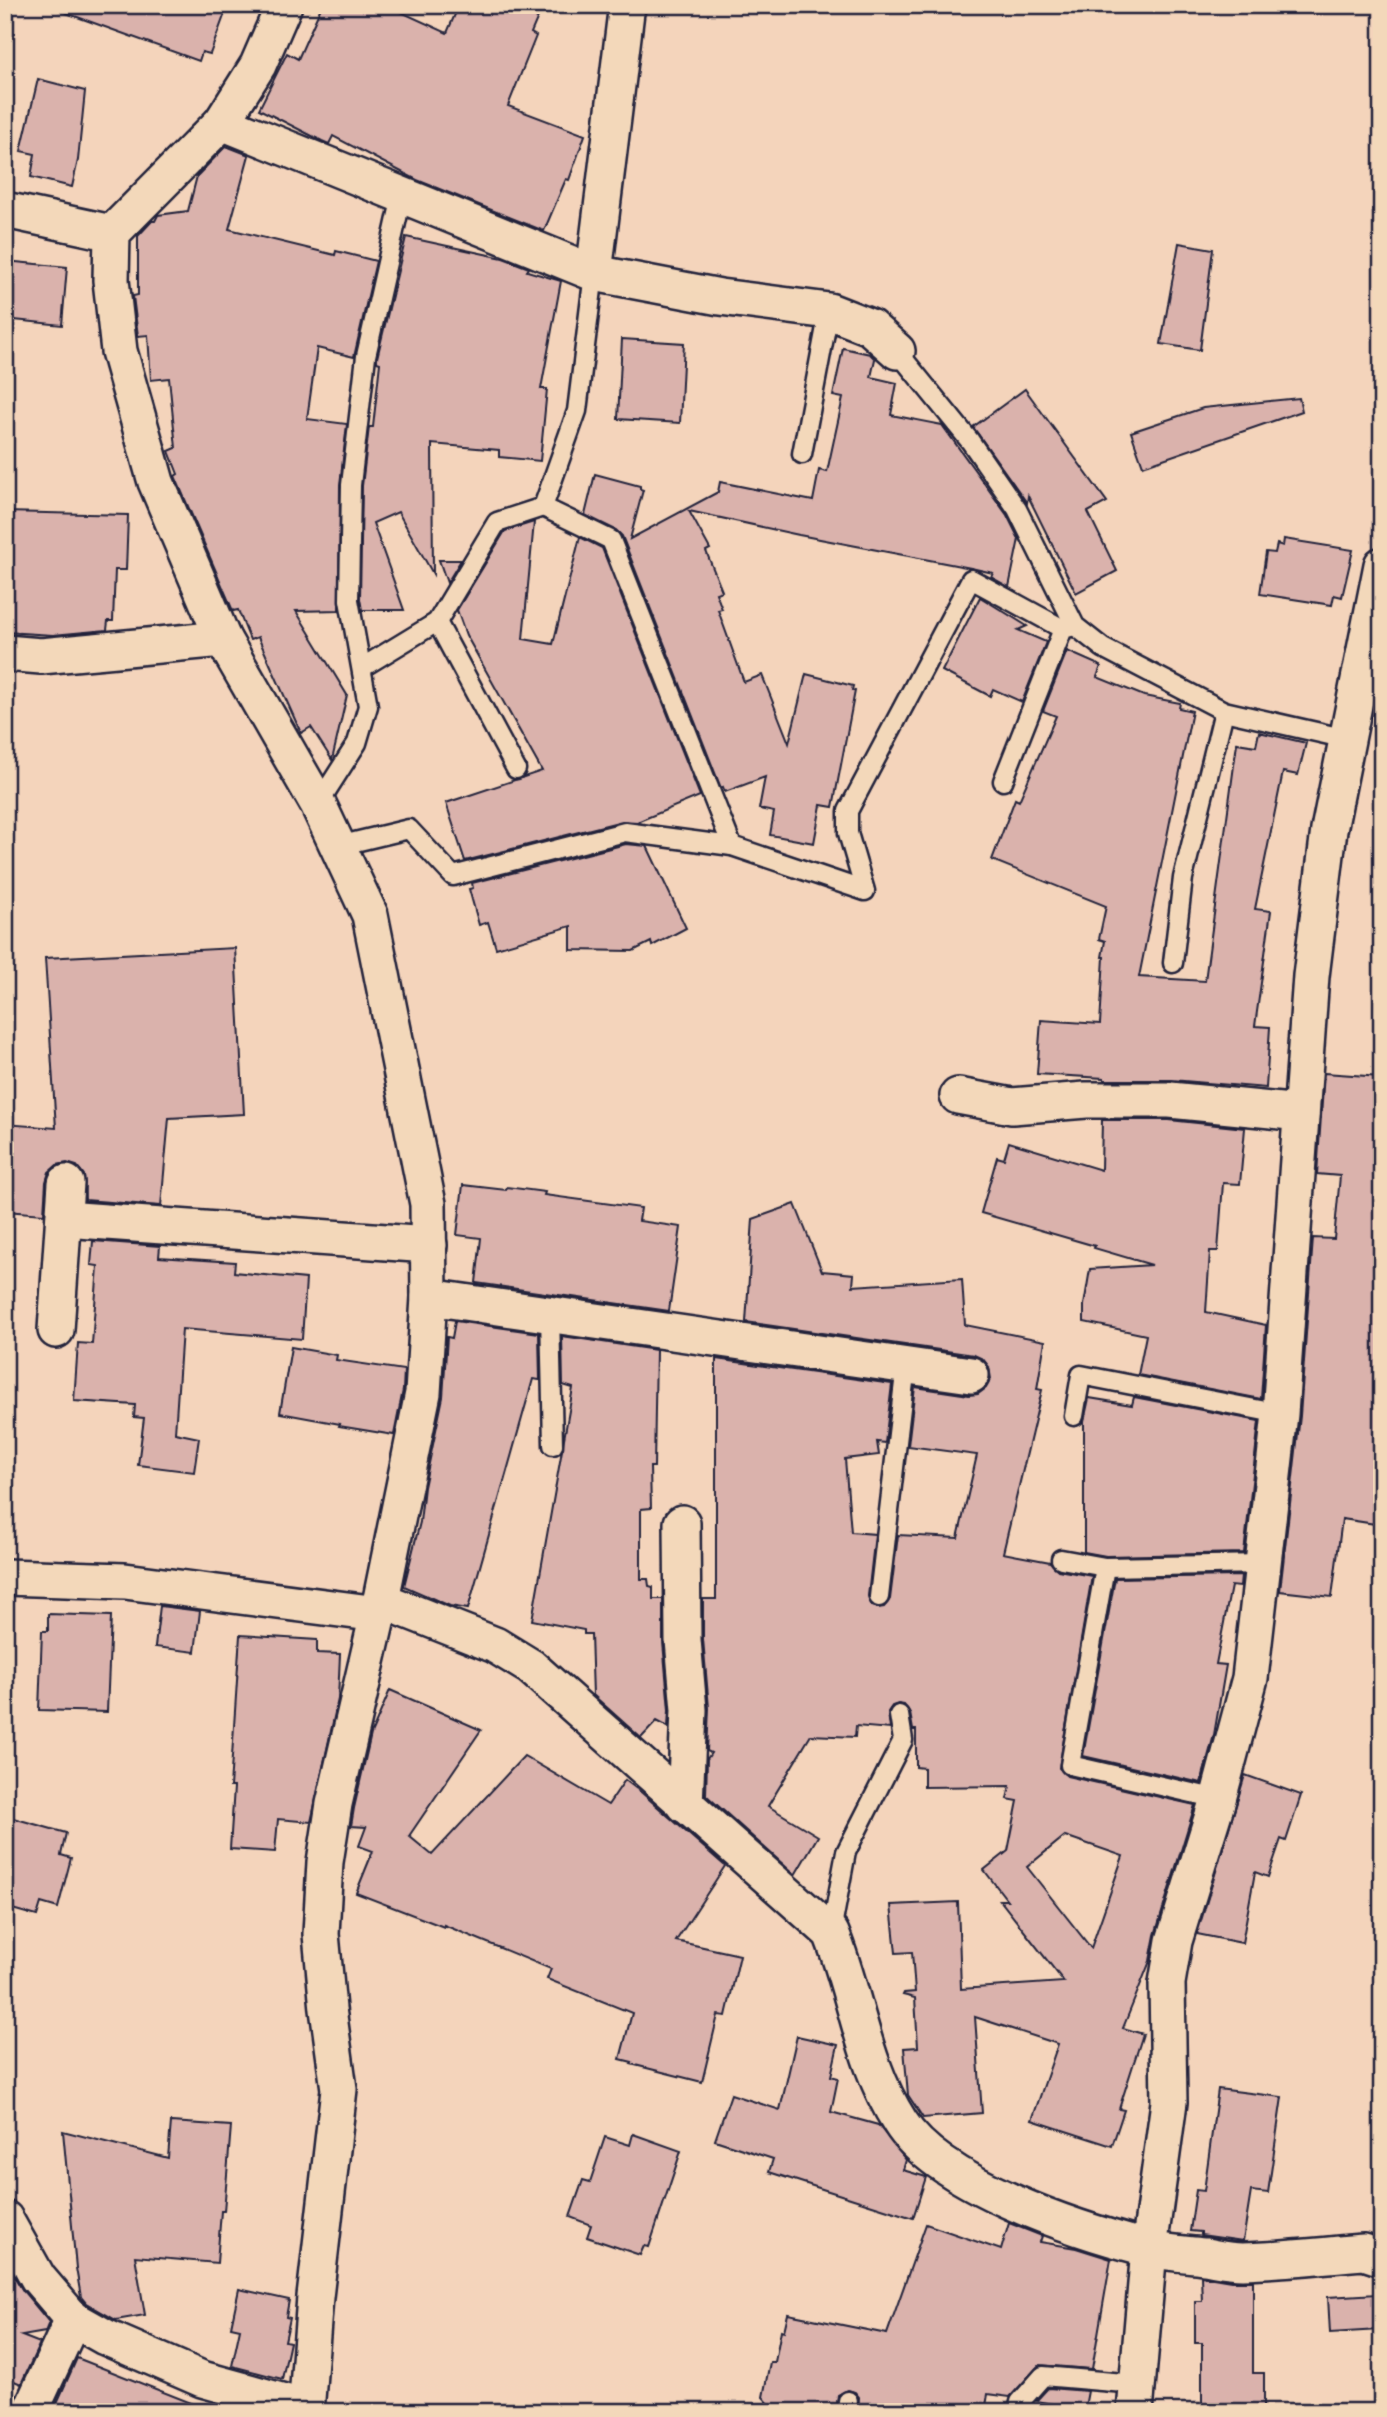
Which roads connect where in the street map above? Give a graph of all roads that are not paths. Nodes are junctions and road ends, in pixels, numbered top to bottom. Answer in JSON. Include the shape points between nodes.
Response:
{"nodes":[{"id":1,"x":284,"y":5,"type":"edge"},
{"id":2,"x":628,"y":5,"type":"edge"},
{"id":3,"x":222,"y":122,"type":"junction"},
{"id":4,"x":402,"y":196,"type":"junction"},
{"id":5,"x":5,"y":210,"type":"edge"},
{"id":6,"x":112,"y":233,"type":"junction"},
{"id":7,"x":594,"y":273,"type":"junction"},
{"id":8,"x":829,"y":311,"type":"junction"},
{"id":9,"x":897,"y":351,"type":"joint"},
{"id":10,"x":802,"y":454,"type":"dead end"},
{"id":11,"x":543,"y":507,"type":"junction"},
{"id":12,"x":1382,"y":565,"type":"edge"},
{"id":13,"x":1381,"y":571,"type":"edge"},
{"id":14,"x":437,"y":622,"type":"junction"},
{"id":15,"x":1069,"y":627,"type":"junction"},
{"id":16,"x":223,"y":639,"type":"junction"},
{"id":17,"x":5,"y":653,"type":"edge"},
{"id":18,"x":363,"y":667,"type":"junction"},
{"id":19,"x":1224,"y":711,"type":"junction"},
{"id":20,"x":1347,"y":739,"type":"junction"},
{"id":21,"x":516,"y":769,"type":"dead end"},
{"id":22,"x":1003,"y":781,"type":"dead end"},
{"id":23,"x":318,"y":804,"type":"junction"},
{"id":24,"x":338,"y":846,"type":"junction"},
{"id":25,"x":732,"y":846,"type":"junction"},
{"id":26,"x":1173,"y":964,"type":"dead end"},
{"id":27,"x":958,"y":1096,"type":"dead end"},
{"id":28,"x":1301,"y":1113,"type":"junction"},
{"id":29,"x":66,"y":1183,"type":"dead end"},
{"id":30,"x":64,"y":1219,"type":"junction"},
{"id":31,"x":429,"y":1245,"type":"junction"},
{"id":32,"x":429,"y":1297,"type":"junction"},
{"id":33,"x":550,"y":1314,"type":"junction"},
{"id":34,"x":55,"y":1330,"type":"dead end"},
{"id":35,"x":906,"y":1365,"type":"junction"},
{"id":36,"x":971,"y":1375,"type":"dead end"},
{"id":37,"x":1280,"y":1414,"type":"junction"},
{"id":38,"x":1074,"y":1416,"type":"dead end"},
{"id":39,"x":553,"y":1445,"type":"dead end"},
{"id":40,"x":682,"y":1523,"type":"dead end"},
{"id":41,"x":1061,"y":1559,"type":"dead end"},
{"id":42,"x":1264,"y":1564,"type":"junction"},
{"id":43,"x":1105,"y":1567,"type":"junction"},
{"id":44,"x":8,"y":1588,"type":"edge"},
{"id":45,"x":879,"y":1597,"type":"dead end"},
{"id":46,"x":380,"y":1607,"type":"junction"},
{"id":47,"x":899,"y":1715,"type":"dead end"},
{"id":48,"x":1218,"y":1799,"type":"junction"},
{"id":49,"x":685,"y":1805,"type":"junction"},
{"id":50,"x":831,"y":1933,"type":"junction"},
{"id":51,"x":5,"y":2219,"type":"edge"},
{"id":52,"x":1149,"y":2249,"type":"junction"},
{"id":53,"x":1382,"y":2258,"type":"edge"},
{"id":54,"x":73,"y":2319,"type":"junction"},
{"id":55,"x":1135,"y":2398,"type":"edge"},
{"id":56,"x":306,"y":2410,"type":"edge"},
{"id":57,"x":30,"y":2412,"type":"edge"},
{"id":58,"x":1018,"y":2412,"type":"edge"}],
"edges":[{"from":1,"to":3,"type":"street","via":[[258,65]]},
{"from":2,"to":7,"type":"street"},
{"from":3,"to":4,"type":"street"},
{"from":3,"to":6,"type":"street"},
{"from":4,"to":7,"type":"street"},
{"from":4,"to":18,"type":"lane","via":[[366,356],[351,485],[349,600]]},
{"from":5,"to":6,"type":"street"},
{"from":6,"to":16,"type":"street","via":[[118,351],[156,481]]},
{"from":7,"to":8,"type":"street","via":[[720,297]]},
{"from":7,"to":11,"type":"lane","via":[[577,411]]},
{"from":8,"to":9,"type":"street","via":[[870,327]]},
{"from":8,"to":10,"type":"lane"},
{"from":9,"to":15,"type":"lane","via":[[970,441],[1017,509]]},
{"from":11,"to":14,"type":"lane","via":[[497,522]]},
{"from":11,"to":25,"type":"lane","via":[[611,540]]},
{"from":12,"to":13,"type":"street"},
{"from":13,"to":20,"type":"street"},
{"from":14,"to":18,"type":"lane"},
{"from":14,"to":21,"type":"lane"},
{"from":15,"to":19,"type":"lane"},
{"from":15,"to":22,"type":"lane"},
{"from":15,"to":25,"type":"lane","via":[[971,579],[848,811],[848,833],[865,891]]},
{"from":16,"to":17,"type":"street","via":[[41,656]]},
{"from":16,"to":23,"type":"street"},
{"from":18,"to":23,"type":"lane","via":[[368,706],[357,743]]},
{"from":19,"to":20,"type":"lane"},
{"from":19,"to":26,"type":"lane","via":[[1183,878]]},
{"from":20,"to":28,"type":"street","via":[[1325,856]]},
{"from":23,"to":24,"type":"street"},
{"from":24,"to":25,"type":"lane","via":[[410,828],[453,876],[625,832]]},
{"from":24,"to":31,"type":"street","via":[[370,915],[428,1204]]},
{"from":27,"to":28,"type":"street","via":[[1012,1106],[1170,1100]]},
{"from":28,"to":37,"type":"street"},
{"from":29,"to":30,"type":"street"},
{"from":30,"to":31,"type":"street"},
{"from":30,"to":34,"type":"street"},
{"from":31,"to":32,"type":"street"},
{"from":32,"to":33,"type":"street"},
{"from":32,"to":46,"type":"street","via":[[423,1393]]},
{"from":33,"to":35,"type":"street"},
{"from":33,"to":39,"type":"lane"},
{"from":35,"to":36,"type":"street"},
{"from":35,"to":45,"type":"lane"},
{"from":37,"to":38,"type":"lane","via":[[1081,1375]]},
{"from":37,"to":42,"type":"street"},
{"from":40,"to":49,"type":"street","via":[[682,1640],[689,1710]]},
{"from":41,"to":43,"type":"lane"},
{"from":42,"to":43,"type":"lane"},
{"from":42,"to":48,"type":"street","via":[[1251,1678]]},
{"from":43,"to":48,"type":"lane","via":[[1070,1765]]},
{"from":44,"to":46,"type":"street","via":[[125,1581]]},
{"from":46,"to":49,"type":"street","via":[[495,1645],[531,1667]]},
{"from":46,"to":56,"type":"street","via":[[334,1804],[325,1863],[321,1934],[340,2090]]},
{"from":47,"to":50,"type":"lane","via":[[903,1740],[846,1852]]},
{"from":48,"to":52,"type":"street","via":[[1174,1941],[1167,1983],[1170,2102]]},
{"from":49,"to":50,"type":"street"},
{"from":50,"to":52,"type":"street","via":[[879,2087],[902,2125],[939,2163],[997,2195]]},
{"from":51,"to":54,"type":"street","via":[[37,2278]]},
{"from":52,"to":53,"type":"street","via":[[1240,2261],[1364,2252]]},
{"from":52,"to":55,"type":"street"},
{"from":54,"to":56,"type":"street","via":[[202,2378]]},
{"from":54,"to":57,"type":"street"},
{"from":55,"to":58,"type":"lane","via":[[1043,2376],[1020,2402]]}]}
